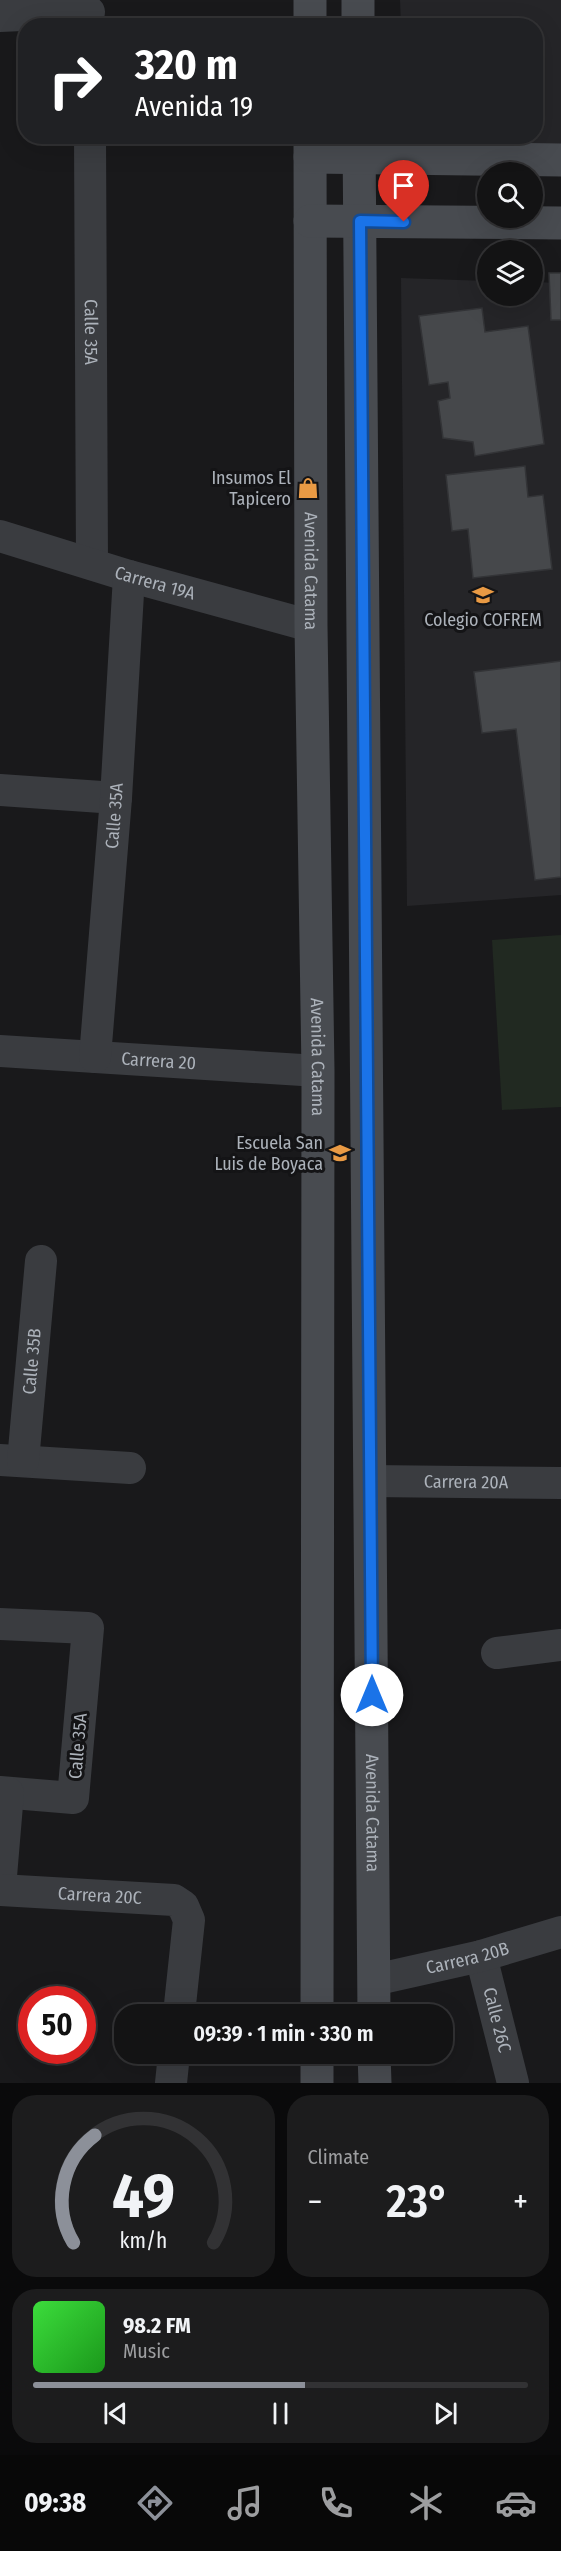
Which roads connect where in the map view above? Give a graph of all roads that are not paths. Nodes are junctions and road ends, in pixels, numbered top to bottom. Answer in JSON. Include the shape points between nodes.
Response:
{"nodes":[{"id":1,"x":310,"y":0,"type":"edge"},
{"id":2,"x":358,"y":0,"type":"edge"},
{"id":3,"x":89,"y":13,"type":"edge"},
{"id":4,"x":0,"y":16,"type":"edge"},
{"id":5,"x":310,"y":18,"type":"edge"},
{"id":6,"x":358,"y":18,"type":"edge"},
{"id":7,"x":90,"y":144,"type":"edge"},
{"id":8,"x":310,"y":147,"type":"edge"},
{"id":9,"x":359,"y":147,"type":"edge"},
{"id":10,"x":561,"y":160,"type":"edge"},
{"id":11,"x":310,"y":221,"type":"junction"},
{"id":12,"x":360,"y":221,"type":"junction"},
{"id":13,"x":561,"y":223,"type":"edge"},
{"id":14,"x":0,"y":536,"type":"edge"},
{"id":15,"x":92,"y":564,"type":"junction"},
{"id":16,"x":129,"y":576,"type":"junction"},
{"id":17,"x":311,"y":626,"type":"junction"},
{"id":18,"x":0,"y":790,"type":"edge"},
{"id":19,"x":116,"y":798,"type":"junction"},
{"id":20,"x":0,"y":1051,"type":"edge"},
{"id":21,"x":95,"y":1057,"type":"junction"},
{"id":22,"x":318,"y":1071,"type":"junction"},
{"id":23,"x":41,"y":1261,"type":"dead end"},
{"id":24,"x":11,"y":1460,"type":"edge"},
{"id":25,"x":130,"y":1468,"type":"dead end"},
{"id":26,"x":370,"y":1481,"type":"junction"},
{"id":27,"x":561,"y":1483,"type":"edge"},
{"id":28,"x":0,"y":1624,"type":"edge"},
{"id":29,"x":561,"y":1646,"type":"edge"},
{"id":30,"x":497,"y":1653,"type":"dead end"},
{"id":31,"x":4,"y":1792,"type":"edge"},
{"id":32,"x":0,"y":1889,"type":"edge"},
{"id":33,"x":561,"y":1932,"type":"edge"},
{"id":34,"x":481,"y":1956,"type":"junction"},
{"id":35,"x":374,"y":1980,"type":"junction"},
{"id":36,"x":180,"y":2004,"type":"edge"},
{"id":37,"x":317,"y":2004,"type":"edge"},
{"id":38,"x":374,"y":2004,"type":"edge"},
{"id":39,"x":173,"y":2064,"type":"edge"},
{"id":40,"x":317,"y":2064,"type":"edge"},
{"id":41,"x":374,"y":2064,"type":"edge"},
{"id":42,"x":171,"y":2083,"type":"edge"},
{"id":43,"x":317,"y":2083,"type":"edge"},
{"id":44,"x":375,"y":2083,"type":"edge"},
{"id":45,"x":513,"y":2083,"type":"edge"}],
"edges":[{"from":1,"to":5,"type":"main road"},
{"from":2,"to":6,"type":"main road"},
{"from":3,"to":4,"type":"street"},
{"from":7,"to":15,"type":"street","name":"Calle 35A"},
{"from":8,"to":9,"type":"main road"},
{"from":8,"to":11,"type":"main road","name":"Avenida Catama"},
{"from":9,"to":10,"type":"main road"},
{"from":9,"to":12,"type":"main road","name":"Avenida Catama"},
{"from":11,"to":12,"type":"main road"},
{"from":11,"to":17,"type":"main road","name":"Avenida Catama"},
{"from":12,"to":13,"type":"main road"},
{"from":12,"to":26,"type":"main road","name":"Avenida Catama"},
{"from":14,"to":15,"type":"street","name":"Carrera 19A"},
{"from":15,"to":16,"type":"street","name":"Carrera 19A"},
{"from":16,"to":17,"type":"street","name":"Carrera 19A"},
{"from":16,"to":19,"type":"street","name":"Calle 35A"},
{"from":17,"to":22,"type":"main road","name":"Avenida Catama"},
{"from":18,"to":19,"type":"street"},
{"from":19,"to":21,"type":"street","name":"Calle 35A"},
{"from":20,"to":21,"type":"street","name":"Carrera 20"},
{"from":21,"to":22,"type":"street","name":"Carrera 20"},
{"from":22,"to":37,"type":"main road","name":"Avenida Catama"},
{"from":23,"to":24,"type":"street","name":"Calle 35B"},
{"from":24,"to":25,"type":"street"},
{"from":26,"to":27,"type":"street","name":"Carrera 20A"},
{"from":26,"to":35,"type":"main road","name":"Avenida Catama"},
{"from":28,"to":31,"type":"street","name":"Calle 35A","via":[[88,1629],[73,1798]]},
{"from":29,"to":30,"type":"street"},
{"from":31,"to":32,"type":"street"},
{"from":32,"to":36,"type":"street","name":"Carrera 20C","via":[[174,1900],[183,1906],[189,1920]]},
{"from":33,"to":34,"type":"street","name":"Carrera 20B"},
{"from":34,"to":35,"type":"street","name":"Carrera 20B"},
{"from":34,"to":45,"type":"street","name":"Calle 26C"},
{"from":35,"to":38,"type":"main road","name":"Avenida Catama"},
{"from":39,"to":42,"type":"street"},
{"from":40,"to":43,"type":"main road"},
{"from":41,"to":44,"type":"main road"}]}
